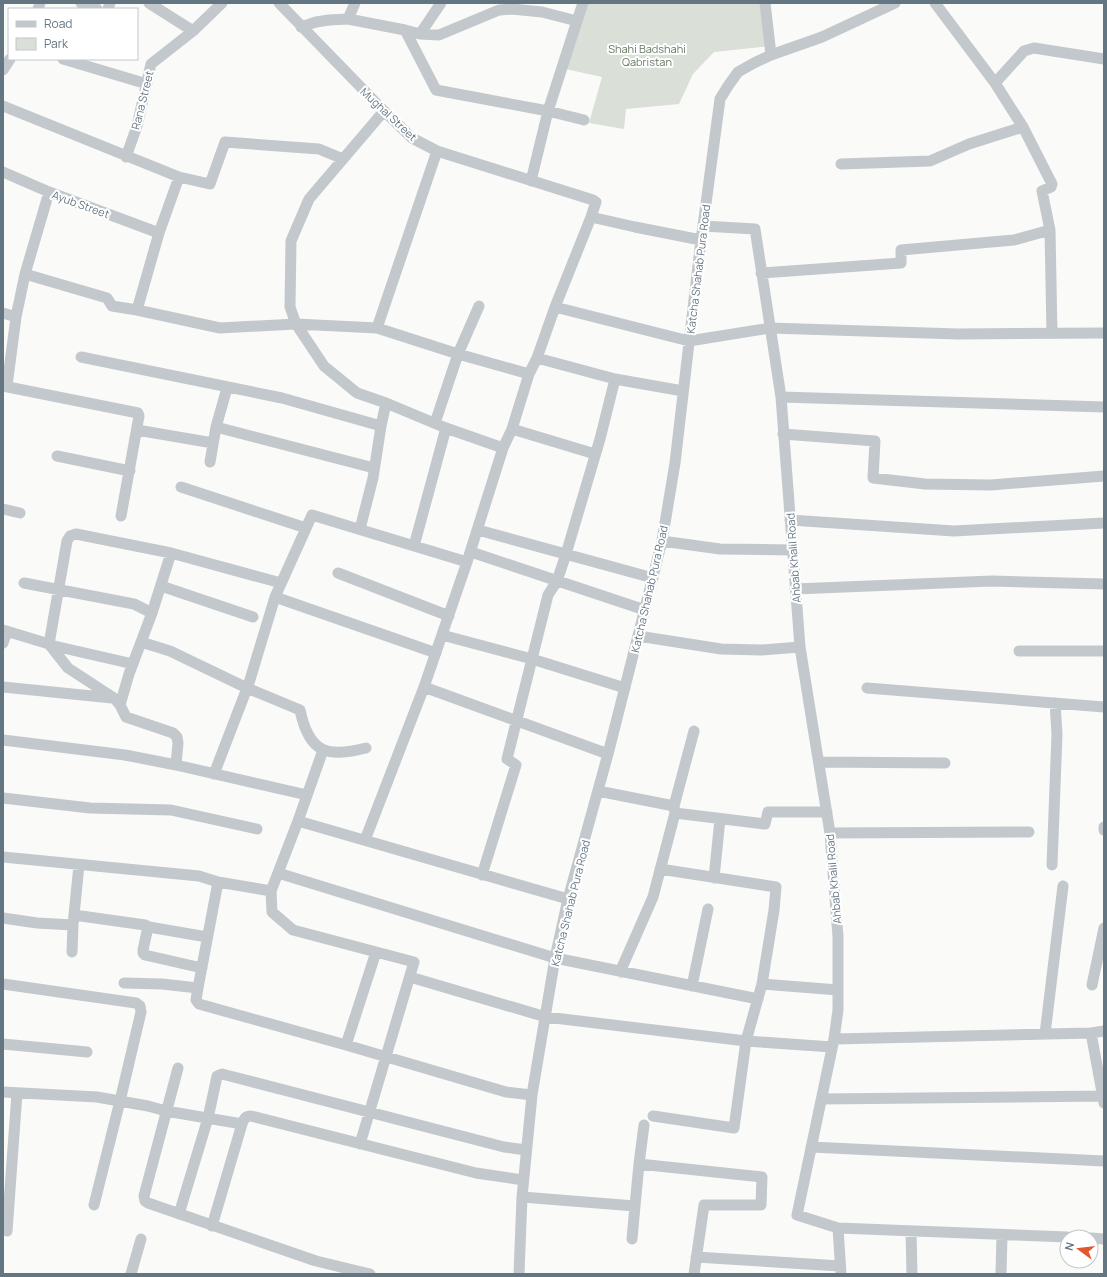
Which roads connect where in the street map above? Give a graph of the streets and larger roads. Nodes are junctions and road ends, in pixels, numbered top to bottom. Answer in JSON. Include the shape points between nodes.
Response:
{"nodes":[{"id":1,"x":81,"y":3,"type":"edge"},
{"id":2,"x":149,"y":3,"type":"edge"},
{"id":3,"x":222,"y":3,"type":"edge"},
{"id":4,"x":279,"y":3,"type":"edge"},
{"id":5,"x":355,"y":3,"type":"edge"},
{"id":6,"x":440,"y":3,"type":"edge"},
{"id":7,"x":583,"y":3,"type":"edge"},
{"id":8,"x":765,"y":3,"type":"edge"},
{"id":9,"x":895,"y":3,"type":"edge"},
{"id":10,"x":935,"y":3,"type":"edge"},
{"id":11,"x":500,"y":6,"type":"edge"},
{"id":12,"x":94,"y":8,"type":"edge"},
{"id":13,"x":543,"y":8,"type":"edge"},
{"id":14,"x":348,"y":19,"type":"junction"},
{"id":15,"x":577,"y":21,"type":"junction"},
{"id":16,"x":301,"y":27,"type":"junction"},
{"id":17,"x":405,"y":30,"type":"junction"},
{"id":18,"x":193,"y":31,"type":"junction"},
{"id":19,"x":420,"y":34,"type":"junction"},
{"id":20,"x":771,"y":55,"type":"junction"},
{"id":21,"x":1104,"y":59,"type":"edge"},
{"id":22,"x":9,"y":60,"type":"edge"},
{"id":23,"x":66,"y":60,"type":"edge"},
{"id":24,"x":3,"y":70,"type":"edge"},
{"id":25,"x":995,"y":83,"type":"junction"},
{"id":26,"x":147,"y":84,"type":"junction"},
{"id":27,"x":3,"y":106,"type":"edge"},
{"id":28,"x":384,"y":111,"type":"junction"},
{"id":29,"x":548,"y":111,"type":"junction"},
{"id":30,"x":584,"y":120,"type":"dead end"},
{"id":31,"x":1023,"y":127,"type":"junction"},
{"id":32,"x":437,"y":151,"type":"junction"},
{"id":33,"x":126,"y":156,"type":"junction"},
{"id":34,"x":343,"y":159,"type":"junction"},
{"id":35,"x":841,"y":164,"type":"dead end"},
{"id":36,"x":3,"y":172,"type":"edge"},
{"id":37,"x":179,"y":177,"type":"junction"},
{"id":38,"x":530,"y":181,"type":"junction"},
{"id":39,"x":49,"y":192,"type":"junction"},
{"id":40,"x":591,"y":217,"type":"junction"},
{"id":41,"x":703,"y":226,"type":"junction"},
{"id":42,"x":1050,"y":230,"type":"junction"},
{"id":43,"x":159,"y":233,"type":"junction"},
{"id":44,"x":701,"y":240,"type":"junction"},
{"id":45,"x":25,"y":274,"type":"junction"},
{"id":46,"x":761,"y":274,"type":"junction"},
{"id":47,"x":479,"y":306,"type":"dead end"},
{"id":48,"x":555,"y":307,"type":"junction"},
{"id":49,"x":137,"y":310,"type":"junction"},
{"id":50,"x":3,"y":313,"type":"edge"},
{"id":51,"x":16,"y":317,"type":"junction"},
{"id":52,"x":296,"y":324,"type":"junction"},
{"id":53,"x":377,"y":328,"type":"junction"},
{"id":54,"x":770,"y":328,"type":"junction"},
{"id":55,"x":1052,"y":333,"type":"junction"},
{"id":56,"x":1104,"y":333,"type":"edge"},
{"id":57,"x":689,"y":341,"type":"junction"},
{"id":58,"x":458,"y":354,"type":"junction"},
{"id":59,"x":81,"y":357,"type":"dead end"},
{"id":60,"x":537,"y":358,"type":"junction"},
{"id":61,"x":529,"y":374,"type":"junction"},
{"id":62,"x":615,"y":378,"type":"junction"},
{"id":63,"x":5,"y":386,"type":"edge"},
{"id":64,"x":227,"y":388,"type":"junction"},
{"id":65,"x":683,"y":392,"type":"junction"},
{"id":66,"x":780,"y":397,"type":"junction"},
{"id":67,"x":386,"y":403,"type":"junction"},
{"id":68,"x":1104,"y":407,"type":"edge"},
{"id":69,"x":435,"y":423,"type":"junction"},
{"id":70,"x":381,"y":426,"type":"junction"},
{"id":71,"x":216,"y":428,"type":"junction"},
{"id":72,"x":446,"y":428,"type":"junction"},
{"id":73,"x":512,"y":429,"type":"junction"},
{"id":74,"x":137,"y":430,"type":"junction"},
{"id":75,"x":783,"y":434,"type":"junction"},
{"id":76,"x":213,"y":443,"type":"junction"},
{"id":77,"x":503,"y":448,"type":"junction"},
{"id":78,"x":595,"y":454,"type":"junction"},
{"id":79,"x":57,"y":456,"type":"dead end"},
{"id":80,"x":210,"y":462,"type":"dead end"},
{"id":81,"x":374,"y":468,"type":"junction"},
{"id":82,"x":130,"y":471,"type":"junction"},
{"id":83,"x":1104,"y":476,"type":"edge"},
{"id":84,"x":181,"y":487,"type":"dead end"},
{"id":85,"x":3,"y":509,"type":"edge"},
{"id":86,"x":20,"y":513,"type":"dead end"},
{"id":87,"x":121,"y":516,"type":"dead end"},
{"id":88,"x":790,"y":520,"type":"junction"},
{"id":89,"x":1104,"y":523,"type":"edge"},
{"id":90,"x":306,"y":528,"type":"junction"},
{"id":91,"x":360,"y":529,"type":"junction"},
{"id":92,"x":478,"y":530,"type":"junction"},
{"id":93,"x":662,"y":540,"type":"junction"},
{"id":94,"x":414,"y":546,"type":"junction"},
{"id":95,"x":792,"y":550,"type":"junction"},
{"id":96,"x":171,"y":553,"type":"junction"},
{"id":97,"x":566,"y":554,"type":"junction"},
{"id":98,"x":469,"y":557,"type":"junction"},
{"id":99,"x":338,"y":573,"type":"dead end"},
{"id":100,"x":653,"y":578,"type":"junction"},
{"id":101,"x":557,"y":581,"type":"junction"},
{"id":102,"x":24,"y":583,"type":"dead end"},
{"id":103,"x":281,"y":583,"type":"junction"},
{"id":104,"x":1104,"y":584,"type":"edge"},
{"id":105,"x":161,"y":586,"type":"junction"},
{"id":106,"x":795,"y":589,"type":"junction"},
{"id":107,"x":59,"y":590,"type":"junction"},
{"id":108,"x":276,"y":597,"type":"junction"},
{"id":109,"x":645,"y":610,"type":"junction"},
{"id":110,"x":152,"y":613,"type":"junction"},
{"id":111,"x":449,"y":616,"type":"junction"},
{"id":112,"x":253,"y":617,"type":"dead end"},
{"id":113,"x":5,"y":630,"type":"edge"},
{"id":114,"x":442,"y":635,"type":"junction"},
{"id":115,"x":638,"y":636,"type":"junction"},
{"id":116,"x":141,"y":642,"type":"junction"},
{"id":117,"x":3,"y":643,"type":"edge"},
{"id":118,"x":49,"y":644,"type":"junction"},
{"id":119,"x":800,"y":647,"type":"junction"},
{"id":120,"x":1019,"y":651,"type":"dead end"},
{"id":121,"x":1104,"y":651,"type":"edge"},
{"id":122,"x":436,"y":653,"type":"junction"},
{"id":123,"x":532,"y":659,"type":"junction"},
{"id":124,"x":133,"y":664,"type":"junction"},
{"id":125,"x":3,"y":687,"type":"edge"},
{"id":126,"x":424,"y":687,"type":"junction"},
{"id":127,"x":247,"y":688,"type":"junction"},
{"id":128,"x":625,"y":688,"type":"junction"},
{"id":129,"x":867,"y":688,"type":"dead end"},
{"id":130,"x":117,"y":701,"type":"junction"},
{"id":131,"x":1055,"y":703,"type":"junction"},
{"id":132,"x":1104,"y":707,"type":"edge"},
{"id":133,"x":516,"y":721,"type":"junction"},
{"id":134,"x":694,"y":731,"type":"dead end"},
{"id":135,"x":3,"y":740,"type":"edge"},
{"id":136,"x":366,"y":748,"type":"dead end"},
{"id":137,"x":323,"y":750,"type":"junction"},
{"id":138,"x":608,"y":754,"type":"junction"},
{"id":139,"x":818,"y":762,"type":"junction"},
{"id":140,"x":945,"y":763,"type":"dead end"},
{"id":141,"x":176,"y":765,"type":"junction"},
{"id":142,"x":214,"y":774,"type":"junction"},
{"id":143,"x":598,"y":791,"type":"junction"},
{"id":144,"x":307,"y":795,"type":"junction"},
{"id":145,"x":3,"y":798,"type":"edge"},
{"id":146,"x":674,"y":810,"type":"junction"},
{"id":147,"x":827,"y":812,"type":"junction"},
{"id":148,"x":720,"y":819,"type":"junction"},
{"id":149,"x":298,"y":821,"type":"junction"},
{"id":150,"x":1104,"y":827,"type":"edge"},
{"id":151,"x":257,"y":830,"type":"dead end"},
{"id":152,"x":1104,"y":830,"type":"edge"},
{"id":153,"x":830,"y":832,"type":"junction"},
{"id":154,"x":1029,"y":832,"type":"dead end"},
{"id":155,"x":365,"y":840,"type":"junction"},
{"id":156,"x":3,"y":857,"type":"edge"},
{"id":157,"x":80,"y":865,"type":"junction"},
{"id":158,"x":1052,"y":865,"type":"dead end"},
{"id":159,"x":660,"y":869,"type":"junction"},
{"id":160,"x":278,"y":873,"type":"junction"},
{"id":161,"x":482,"y":874,"type":"junction"},
{"id":162,"x":714,"y":878,"type":"junction"},
{"id":163,"x":218,"y":882,"type":"junction"},
{"id":164,"x":1063,"y":886,"type":"dead end"},
{"id":165,"x":271,"y":891,"type":"junction"},
{"id":166,"x":568,"y":899,"type":"junction"},
{"id":167,"x":708,"y":909,"type":"dead end"},
{"id":168,"x":3,"y":918,"type":"edge"},
{"id":169,"x":74,"y":920,"type":"junction"},
{"id":170,"x":148,"y":927,"type":"junction"},
{"id":171,"x":1104,"y":928,"type":"edge"},
{"id":172,"x":207,"y":938,"type":"junction"},
{"id":173,"x":72,"y":952,"type":"dead end"},
{"id":174,"x":376,"y":952,"type":"junction"},
{"id":175,"x":1101,"y":955,"type":"edge"},
{"id":176,"x":555,"y":958,"type":"junction"},
{"id":177,"x":202,"y":968,"type":"junction"},
{"id":178,"x":620,"y":972,"type":"junction"},
{"id":179,"x":410,"y":977,"type":"junction"},
{"id":180,"x":124,"y":983,"type":"dead end"},
{"id":181,"x":3,"y":984,"type":"edge"},
{"id":182,"x":762,"y":984,"type":"junction"},
{"id":183,"x":1092,"y":985,"type":"dead end"},
{"id":184,"x":692,"y":986,"type":"junction"},
{"id":185,"x":198,"y":988,"type":"junction"},
{"id":186,"x":838,"y":990,"type":"junction"},
{"id":187,"x":758,"y":999,"type":"junction"},
{"id":188,"x":546,"y":1017,"type":"junction"},
{"id":189,"x":1104,"y":1031,"type":"edge"},
{"id":190,"x":1091,"y":1032,"type":"junction"},
{"id":191,"x":1044,"y":1034,"type":"junction"},
{"id":192,"x":746,"y":1041,"type":"junction"},
{"id":193,"x":833,"y":1043,"type":"junction"},
{"id":194,"x":3,"y":1044,"type":"edge"},
{"id":195,"x":346,"y":1045,"type":"junction"},
{"id":196,"x":87,"y":1052,"type":"dead end"},
{"id":197,"x":385,"y":1056,"type":"junction"},
{"id":198,"x":178,"y":1068,"type":"dead end"},
{"id":199,"x":3,"y":1092,"type":"edge"},
{"id":200,"x":17,"y":1093,"type":"junction"},
{"id":201,"x":532,"y":1095,"type":"junction"},
{"id":202,"x":822,"y":1099,"type":"junction"},
{"id":203,"x":1103,"y":1099,"type":"edge"},
{"id":204,"x":120,"y":1101,"type":"junction"},
{"id":205,"x":166,"y":1111,"type":"junction"},
{"id":206,"x":369,"y":1112,"type":"junction"},
{"id":207,"x":653,"y":1116,"type":"dead end"},
{"id":208,"x":208,"y":1118,"type":"junction"},
{"id":209,"x":242,"y":1124,"type":"junction"},
{"id":210,"x":644,"y":1125,"type":"dead end"},
{"id":211,"x":360,"y":1144,"type":"junction"},
{"id":212,"x":811,"y":1147,"type":"junction"},
{"id":213,"x":526,"y":1150,"type":"junction"},
{"id":214,"x":1104,"y":1161,"type":"edge"},
{"id":215,"x":639,"y":1164,"type":"junction"},
{"id":216,"x":523,"y":1180,"type":"junction"},
{"id":217,"x":522,"y":1197,"type":"junction"},
{"id":218,"x":94,"y":1205,"type":"dead end"},
{"id":219,"x":635,"y":1206,"type":"junction"},
{"id":220,"x":178,"y":1214,"type":"junction"},
{"id":221,"x":212,"y":1226,"type":"junction"},
{"id":222,"x":838,"y":1228,"type":"junction"},
{"id":223,"x":7,"y":1231,"type":"dead end"},
{"id":224,"x":911,"y":1231,"type":"junction"},
{"id":225,"x":1002,"y":1235,"type":"junction"},
{"id":226,"x":1059,"y":1237,"type":"edge"},
{"id":227,"x":141,"y":1238,"type":"dead end"},
{"id":228,"x":632,"y":1238,"type":"dead end"},
{"id":229,"x":696,"y":1257,"type":"junction"},
{"id":230,"x":841,"y":1270,"type":"edge"},
{"id":231,"x":131,"y":1274,"type":"edge"},
{"id":232,"x":370,"y":1274,"type":"edge"},
{"id":233,"x":518,"y":1274,"type":"edge"},
{"id":234,"x":694,"y":1274,"type":"edge"},
{"id":235,"x":912,"y":1274,"type":"edge"},
{"id":236,"x":1001,"y":1274,"type":"edge"}],
"edges":[{"from":1,"to":12,"type":"street"},
{"from":2,"to":18,"type":"street"},
{"from":3,"to":18,"type":"street","name":"Rana Street"},
{"from":4,"to":16,"type":"street","name":"Mughal Street"},
{"from":5,"to":14,"type":"street"},
{"from":6,"to":19,"type":"street"},
{"from":7,"to":15,"type":"street"},
{"from":8,"to":20,"type":"street"},
{"from":9,"to":20,"type":"street","name":"Katcha Shahab Pura Road","via":[[822,37]]},
{"from":10,"to":25,"type":"street"},
{"from":11,"to":13,"type":"street","via":[[512,9]]},
{"from":11,"to":19,"type":"street","via":[[439,35]]},
{"from":13,"to":15,"type":"street"},
{"from":14,"to":16,"type":"street","via":[[316,22]]},
{"from":14,"to":17,"type":"street"},
{"from":15,"to":29,"type":"street"},
{"from":16,"to":28,"type":"street","name":"Mughal Street"},
{"from":17,"to":19,"type":"street"},
{"from":17,"to":29,"type":"street","via":[[436,90]]},
{"from":18,"to":26,"type":"street","name":"Rana Street","via":[[151,64]]},
{"from":20,"to":41,"type":"street","name":"Katcha Shahab Pura Road","via":[[738,72],[720,99]]},
{"from":21,"to":25,"type":"street","via":[[1034,48],[1024,50]]},
{"from":22,"to":24,"type":"street"},
{"from":23,"to":26,"type":"street"},
{"from":25,"to":31,"type":"street"},
{"from":26,"to":33,"type":"street","name":"Rana Street","via":[[137,126]]},
{"from":27,"to":33,"type":"street"},
{"from":28,"to":32,"type":"street","name":"Mughal Street","via":[[412,138]]},
{"from":28,"to":34,"type":"street"},
{"from":29,"to":30,"type":"street"},
{"from":29,"to":38,"type":"street"},
{"from":31,"to":35,"type":"street","via":[[969,144],[930,161]]},
{"from":31,"to":42,"type":"street","via":[[1052,186],[1042,191]]},
{"from":32,"to":38,"type":"street","name":"Mughal Street"},
{"from":32,"to":53,"type":"street"},
{"from":33,"to":37,"type":"street"},
{"from":34,"to":37,"type":"street","via":[[319,149],[225,142],[210,184]]},
{"from":34,"to":52,"type":"street","via":[[309,199],[291,241],[290,307]]},
{"from":36,"to":39,"type":"street","name":"Ayub Street"},
{"from":37,"to":43,"type":"street"},
{"from":38,"to":40,"type":"street","name":"Mughal Street","via":[[594,200],[596,202]]},
{"from":39,"to":43,"type":"street","name":"Ayub Street"},
{"from":39,"to":45,"type":"street"},
{"from":40,"to":44,"type":"street"},
{"from":40,"to":48,"type":"street"},
{"from":41,"to":44,"type":"street","name":"Katcha Shahab Pura Road"},
{"from":41,"to":46,"type":"street","name":"Ahbab Khalil Road","via":[[754,229]]},
{"from":42,"to":46,"type":"street","via":[[1014,240],[901,250],[901,264]]},
{"from":42,"to":55,"type":"street"},
{"from":43,"to":49,"type":"street"},
{"from":44,"to":57,"type":"street","name":"Katcha Shahab Pura Road"},
{"from":45,"to":49,"type":"street","via":[[107,298],[112,306]]},
{"from":45,"to":51,"type":"street"},
{"from":46,"to":54,"type":"street","name":"Ahbab Khalil Road"},
{"from":47,"to":58,"type":"street"},
{"from":48,"to":57,"type":"street"},
{"from":48,"to":60,"type":"street"},
{"from":49,"to":52,"type":"street","via":[[220,328]]},
{"from":50,"to":51,"type":"street"},
{"from":51,"to":63,"type":"street"},
{"from":52,"to":53,"type":"street"},
{"from":52,"to":67,"type":"street","via":[[324,366],[357,393]]},
{"from":53,"to":58,"type":"street"},
{"from":54,"to":55,"type":"street","via":[[958,334]]},
{"from":54,"to":57,"type":"street"},
{"from":54,"to":66,"type":"street","name":"Ahbab Khalil Road"},
{"from":55,"to":56,"type":"street"},
{"from":57,"to":65,"type":"street","name":"Katcha Shahab Pura Road"},
{"from":58,"to":61,"type":"street"},
{"from":58,"to":69,"type":"street"},
{"from":59,"to":64,"type":"street"},
{"from":60,"to":61,"type":"street"},
{"from":60,"to":62,"type":"street"},
{"from":61,"to":73,"type":"street"},
{"from":62,"to":65,"type":"street"},
{"from":62,"to":78,"type":"street"},
{"from":63,"to":74,"type":"street","via":[[135,412],[139,416]]},
{"from":64,"to":70,"type":"street","via":[[282,398]]},
{"from":64,"to":71,"type":"street"},
{"from":65,"to":93,"type":"street","name":"Katcha Shahab Pura Road","via":[[675,463]]},
{"from":66,"to":68,"type":"street"},
{"from":66,"to":75,"type":"street","name":"Ahbab Khalil Road"},
{"from":67,"to":69,"type":"street"},
{"from":67,"to":70,"type":"street"},
{"from":69,"to":72,"type":"street"},
{"from":70,"to":81,"type":"street"},
{"from":71,"to":76,"type":"street"},
{"from":71,"to":81,"type":"street"},
{"from":72,"to":77,"type":"street"},
{"from":72,"to":94,"type":"street"},
{"from":73,"to":77,"type":"street"},
{"from":73,"to":78,"type":"street"},
{"from":74,"to":76,"type":"street"},
{"from":74,"to":82,"type":"street"},
{"from":75,"to":83,"type":"street","via":[[875,441],[873,478],[925,484],[991,485]]},
{"from":75,"to":88,"type":"street","name":"Ahbab Khalil Road"},
{"from":76,"to":80,"type":"street"},
{"from":77,"to":92,"type":"street"},
{"from":78,"to":97,"type":"street"},
{"from":79,"to":82,"type":"street"},
{"from":81,"to":91,"type":"street"},
{"from":82,"to":87,"type":"street"},
{"from":84,"to":90,"type":"street"},
{"from":85,"to":86,"type":"street"},
{"from":88,"to":89,"type":"street","via":[[954,531]]},
{"from":88,"to":95,"type":"street","name":"Ahbab Khalil Road"},
{"from":90,"to":91,"type":"street","via":[[312,515]]},
{"from":90,"to":103,"type":"street"},
{"from":91,"to":94,"type":"street"},
{"from":92,"to":97,"type":"street"},
{"from":92,"to":98,"type":"street"},
{"from":93,"to":95,"type":"street","via":[[720,549]]},
{"from":93,"to":100,"type":"street","name":"Katcha Shahab Pura Road"},
{"from":94,"to":98,"type":"street"},
{"from":95,"to":106,"type":"street","name":"Ahbab Khalil Road"},
{"from":96,"to":103,"type":"street"},
{"from":96,"to":105,"type":"street"},
{"from":96,"to":107,"type":"street","via":[[76,534],[70,536],[68,541]]},
{"from":97,"to":100,"type":"street"},
{"from":97,"to":101,"type":"street"},
{"from":98,"to":101,"type":"street"},
{"from":98,"to":111,"type":"street"},
{"from":99,"to":111,"type":"street"},
{"from":100,"to":109,"type":"street","name":"Katcha Shahab Pura Road"},
{"from":101,"to":109,"type":"street"},
{"from":101,"to":123,"type":"street","via":[[548,595]]},
{"from":102,"to":107,"type":"street"},
{"from":103,"to":108,"type":"street"},
{"from":104,"to":106,"type":"street","via":[[992,581]]},
{"from":105,"to":110,"type":"street"},
{"from":105,"to":112,"type":"street"},
{"from":106,"to":119,"type":"street","name":"Ahbab Khalil Road"},
{"from":107,"to":110,"type":"street","via":[[134,604]]},
{"from":107,"to":118,"type":"street"},
{"from":108,"to":122,"type":"street"},
{"from":108,"to":127,"type":"street"},
{"from":109,"to":115,"type":"street","name":"Katcha Shahab Pura Road"},
{"from":110,"to":116,"type":"street"},
{"from":111,"to":114,"type":"street"},
{"from":113,"to":117,"type":"street"},
{"from":113,"to":118,"type":"street"},
{"from":114,"to":122,"type":"street"},
{"from":114,"to":123,"type":"street"},
{"from":115,"to":119,"type":"street","via":[[721,649],[761,650]]},
{"from":115,"to":128,"type":"street","name":"Katcha Shahab Pura Road"},
{"from":116,"to":124,"type":"street"},
{"from":116,"to":127,"type":"street","via":[[170,651]]},
{"from":118,"to":124,"type":"street"},
{"from":118,"to":130,"type":"street","via":[[68,668]]},
{"from":119,"to":139,"type":"street","name":"Ahbab Khalil Road"},
{"from":120,"to":121,"type":"street"},
{"from":122,"to":126,"type":"street"},
{"from":123,"to":128,"type":"street"},
{"from":123,"to":133,"type":"street"},
{"from":124,"to":130,"type":"street"},
{"from":125,"to":130,"type":"street"},
{"from":126,"to":133,"type":"street"},
{"from":126,"to":155,"type":"street"},
{"from":127,"to":137,"type":"street","via":[[300,710],[306,733],[313,743]]},
{"from":127,"to":142,"type":"street"},
{"from":128,"to":138,"type":"street","name":"Katcha Shahab Pura Road"},
{"from":129,"to":131,"type":"street"},
{"from":130,"to":141,"type":"street","via":[[126,717],[172,733],[177,738]]},
{"from":131,"to":132,"type":"street"},
{"from":131,"to":158,"type":"street","via":[[1057,734]]},
{"from":133,"to":138,"type":"street"},
{"from":133,"to":161,"type":"street","via":[[507,759],[516,765]]},
{"from":134,"to":146,"type":"street"},
{"from":135,"to":141,"type":"street","via":[[125,755]]},
{"from":136,"to":137,"type":"street","via":[[350,752]]},
{"from":137,"to":144,"type":"street"},
{"from":138,"to":143,"type":"street","name":"Katcha Shahab Pura Road"},
{"from":139,"to":140,"type":"street"},
{"from":139,"to":147,"type":"street","name":"Ahbab Khalil Road"},
{"from":141,"to":142,"type":"street"},
{"from":142,"to":144,"type":"street"},
{"from":143,"to":146,"type":"street"},
{"from":143,"to":166,"type":"street","name":"Katcha Shahab Pura Road"},
{"from":144,"to":149,"type":"street"},
{"from":145,"to":151,"type":"street","via":[[90,808],[171,810]]},
{"from":146,"to":148,"type":"street"},
{"from":146,"to":159,"type":"street"},
{"from":147,"to":148,"type":"street","via":[[768,812],[765,824]]},
{"from":147,"to":153,"type":"street","name":"Ahbab Khalil Road"},
{"from":148,"to":162,"type":"street"},
{"from":149,"to":155,"type":"street"},
{"from":149,"to":160,"type":"street"},
{"from":150,"to":152,"type":"street"},
{"from":153,"to":154,"type":"street"},
{"from":153,"to":186,"type":"street","name":"Ahbab Khalil Road","via":[[838,937]]},
{"from":155,"to":161,"type":"street"},
{"from":156,"to":157,"type":"street"},
{"from":157,"to":163,"type":"street","via":[[199,876]]},
{"from":157,"to":169,"type":"street"},
{"from":159,"to":162,"type":"street"},
{"from":159,"to":178,"type":"street","via":[[653,898]]},
{"from":160,"to":165,"type":"street"},
{"from":160,"to":176,"type":"street"},
{"from":161,"to":166,"type":"street"},
{"from":162,"to":182,"type":"street","via":[[776,887]]},
{"from":163,"to":165,"type":"street"},
{"from":163,"to":172,"type":"street"},
{"from":164,"to":191,"type":"street"},
{"from":165,"to":174,"type":"street","via":[[272,912],[293,930]]},
{"from":166,"to":176,"type":"street","name":"Katcha Shahab Pura Road"},
{"from":167,"to":184,"type":"street"},
{"from":168,"to":169,"type":"street","via":[[37,923]]},
{"from":169,"to":170,"type":"street"},
{"from":169,"to":173,"type":"street"},
{"from":170,"to":172,"type":"street"},
{"from":170,"to":177,"type":"street","via":[[143,950],[145,955]]},
{"from":171,"to":175,"type":"street"},
{"from":172,"to":177,"type":"street"},
{"from":174,"to":179,"type":"street","via":[[414,962]]},
{"from":174,"to":195,"type":"street"},
{"from":175,"to":183,"type":"street"},
{"from":176,"to":178,"type":"street"},
{"from":176,"to":188,"type":"street","name":"Katcha Shahab Pura Road"},
{"from":177,"to":185,"type":"street"},
{"from":178,"to":184,"type":"street"},
{"from":179,"to":188,"type":"street"},
{"from":179,"to":197,"type":"street"},
{"from":180,"to":185,"type":"street"},
{"from":181,"to":204,"type":"street","via":[[136,1003],[140,1006],[141,1012]]},
{"from":182,"to":186,"type":"street"},
{"from":182,"to":187,"type":"street"},
{"from":184,"to":187,"type":"street"},
{"from":185,"to":195,"type":"street","via":[[196,1000],[199,1004]]},
{"from":186,"to":193,"type":"street","name":"Ahbab Khalil Road"},
{"from":187,"to":192,"type":"street"},
{"from":188,"to":192,"type":"street"},
{"from":188,"to":201,"type":"street","name":"Katcha Shahab Pura Road"},
{"from":189,"to":190,"type":"street"},
{"from":190,"to":191,"type":"street"},
{"from":190,"to":203,"type":"street"},
{"from":191,"to":193,"type":"street"},
{"from":192,"to":193,"type":"street"},
{"from":192,"to":207,"type":"street","via":[[734,1128]]},
{"from":193,"to":202,"type":"street","name":"Ahbab Khalil Road"},
{"from":194,"to":196,"type":"street"},
{"from":195,"to":197,"type":"street"},
{"from":197,"to":201,"type":"street","via":[[506,1092]]},
{"from":197,"to":206,"type":"street"},
{"from":198,"to":205,"type":"street"},
{"from":199,"to":200,"type":"street"},
{"from":200,"to":204,"type":"street","via":[[97,1097]]},
{"from":200,"to":223,"type":"street"},
{"from":201,"to":213,"type":"street","name":"Katcha Shahab Pura Road"},
{"from":202,"to":203,"type":"street"},
{"from":202,"to":212,"type":"street","name":"Ahbab Khalil Road"},
{"from":204,"to":205,"type":"street"},
{"from":204,"to":218,"type":"street"},
{"from":205,"to":208,"type":"street"},
{"from":205,"to":220,"type":"street","via":[[144,1196],[148,1203]]},
{"from":206,"to":208,"type":"street","via":[[222,1074],[217,1076]]},
{"from":206,"to":211,"type":"street"},
{"from":206,"to":213,"type":"street","via":[[504,1147]]},
{"from":208,"to":209,"type":"street"},
{"from":208,"to":220,"type":"street"},
{"from":209,"to":211,"type":"street","via":[[244,1118],[251,1116]]},
{"from":209,"to":221,"type":"street"},
{"from":210,"to":215,"type":"street"},
{"from":211,"to":216,"type":"street","via":[[476,1173]]},
{"from":212,"to":214,"type":"street"},
{"from":212,"to":222,"type":"street","name":"Ahbab Khalil Road","via":[[797,1215]]},
{"from":213,"to":216,"type":"street","name":"Katcha Shahab Pura Road"},
{"from":215,"to":219,"type":"street"},
{"from":215,"to":229,"type":"street","via":[[762,1178],[761,1205],[704,1204]]},
{"from":216,"to":217,"type":"street","name":"Katcha Shahab Pura Road"},
{"from":217,"to":219,"type":"street"},
{"from":217,"to":233,"type":"street","name":"Katcha Shahab Pura Road"},
{"from":219,"to":228,"type":"street"},
{"from":220,"to":221,"type":"street"},
{"from":221,"to":232,"type":"street","via":[[316,1261]]},
{"from":222,"to":224,"type":"street"},
{"from":222,"to":230,"type":"street"},
{"from":224,"to":225,"type":"street"},
{"from":224,"to":235,"type":"street"},
{"from":225,"to":226,"type":"street"},
{"from":225,"to":236,"type":"street"},
{"from":227,"to":231,"type":"street"},
{"from":229,"to":230,"type":"street"},
{"from":229,"to":234,"type":"street"}]}
